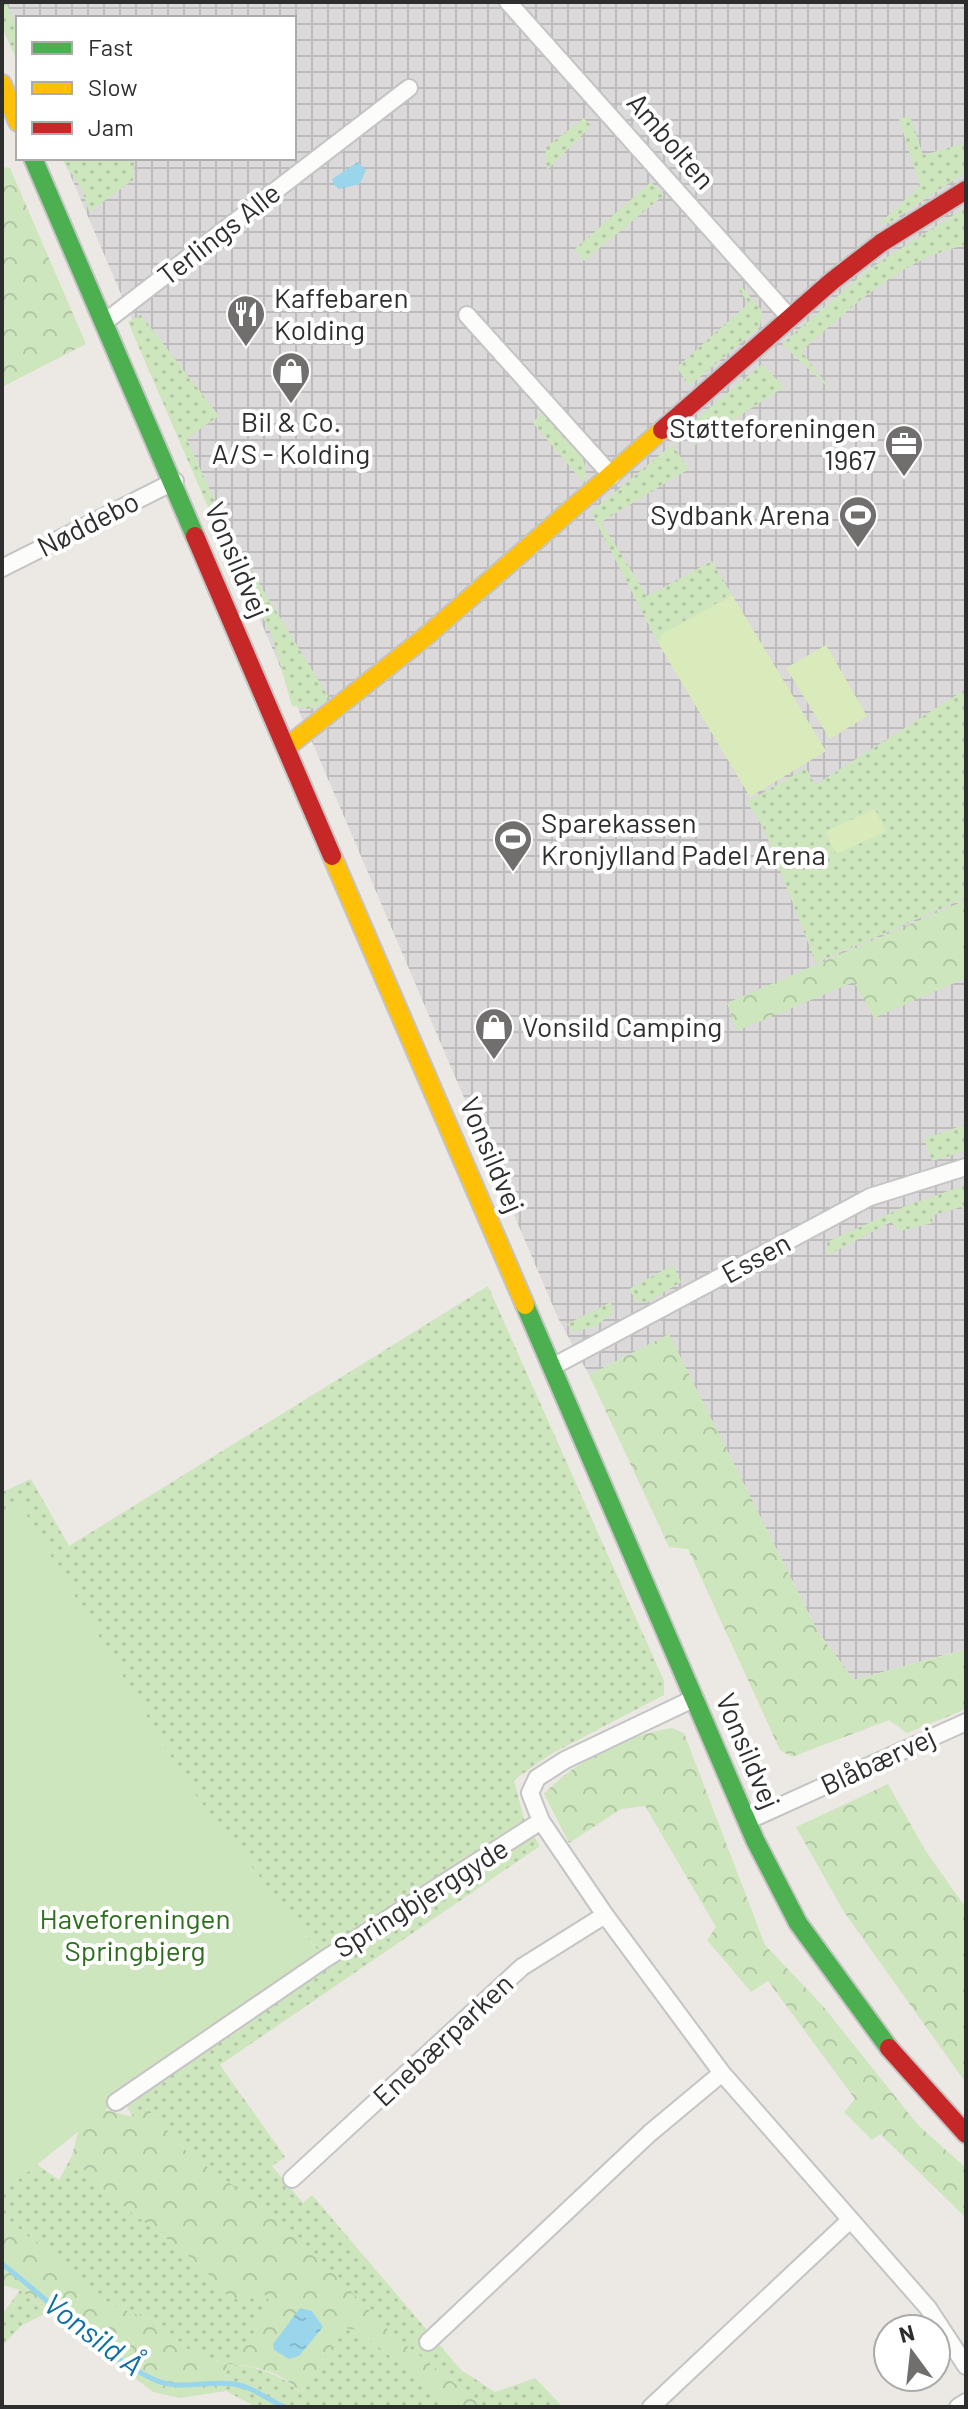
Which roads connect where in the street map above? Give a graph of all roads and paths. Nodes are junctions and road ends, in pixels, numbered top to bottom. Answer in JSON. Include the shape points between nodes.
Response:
{"nodes":[{"id":1,"x":508,"y":2,"type":"edge"},
{"id":2,"x":2,"y":84,"type":"edge"},
{"id":3,"x":409,"y":88,"type":"dead end"},
{"id":4,"x":16,"y":117,"type":"edge"},
{"id":5,"x":34,"y":160,"type":"edge"},
{"id":6,"x":966,"y":190,"type":"edge"},
{"id":7,"x":467,"y":315,"type":"dead end"},
{"id":8,"x":790,"y":318,"type":"junction"},
{"id":9,"x":106,"y":321,"type":"junction"},
{"id":10,"x":612,"y":476,"type":"junction"},
{"id":11,"x":175,"y":481,"type":"junction"},
{"id":12,"x":2,"y":568,"type":"edge"},
{"id":13,"x":288,"y":746,"type":"junction"},
{"id":14,"x":966,"y":1167,"type":"edge"},
{"id":15,"x":552,"y":1367,"type":"junction"},
{"id":16,"x":695,"y":1698,"type":"junction"},
{"id":17,"x":966,"y":1722,"type":"edge"},
{"id":18,"x":541,"y":1821,"type":"junction"},
{"id":19,"x":747,"y":1821,"type":"junction"},
{"id":20,"x":605,"y":1915,"type":"junction"},
{"id":21,"x":722,"y":2073,"type":"junction"},
{"id":22,"x":116,"y":2102,"type":"dead end"},
{"id":23,"x":966,"y":2134,"type":"edge"},
{"id":24,"x":292,"y":2179,"type":"dead end"},
{"id":25,"x":849,"y":2221,"type":"junction"},
{"id":26,"x":428,"y":2342,"type":"dead end"},
{"id":27,"x":966,"y":2366,"type":"edge"},
{"id":28,"x":966,"y":2402,"type":"edge"},
{"id":29,"x":651,"y":2407,"type":"edge"},
{"id":30,"x":958,"y":2407,"type":"edge"}],
"edges":[{"from":1,"to":8,"type":"street","name":"Ambolten"},
{"from":2,"to":4,"type":"main road"},
{"from":3,"to":9,"type":"street","name":"Terlings Alle"},
{"from":5,"to":9,"type":"main road","name":"Vonsildvej"},
{"from":6,"to":8,"type":"main road","via":[[881,243]]},
{"from":7,"to":10,"type":"street"},
{"from":8,"to":10,"type":"main road"},
{"from":9,"to":11,"type":"main road","name":"Vonsildvej"},
{"from":10,"to":13,"type":"main road"},
{"from":11,"to":12,"type":"street","name":"Nøddebo"},
{"from":11,"to":13,"type":"main road","name":"Vonsildvej"},
{"from":13,"to":15,"type":"main road","name":"Vonsildvej"},
{"from":14,"to":15,"type":"street","name":"Essen","via":[[870,1197]]},
{"from":15,"to":16,"type":"main road","name":"Vonsildvej"},
{"from":16,"to":18,"type":"street","via":[[537,1778],[530,1793]]},
{"from":16,"to":19,"type":"main road","name":"Vonsildvej"},
{"from":17,"to":19,"type":"street","name":"Blåbærvej"},
{"from":18,"to":20,"type":"street"},
{"from":18,"to":22,"type":"street","name":"Springbjerggyde","via":[[325,1959]]},
{"from":19,"to":23,"type":"main road","name":"Vonsildvej","via":[[807,1936],[871,2027]]},
{"from":20,"to":21,"type":"street"},
{"from":20,"to":24,"type":"street","name":"Enebærparken","via":[[522,1967]]},
{"from":21,"to":25,"type":"street"},
{"from":21,"to":26,"type":"street","via":[[650,2133]]},
{"from":25,"to":27,"type":"street","via":[[929,2310]]},
{"from":25,"to":29,"type":"street"},
{"from":28,"to":30,"type":"street"}]}
